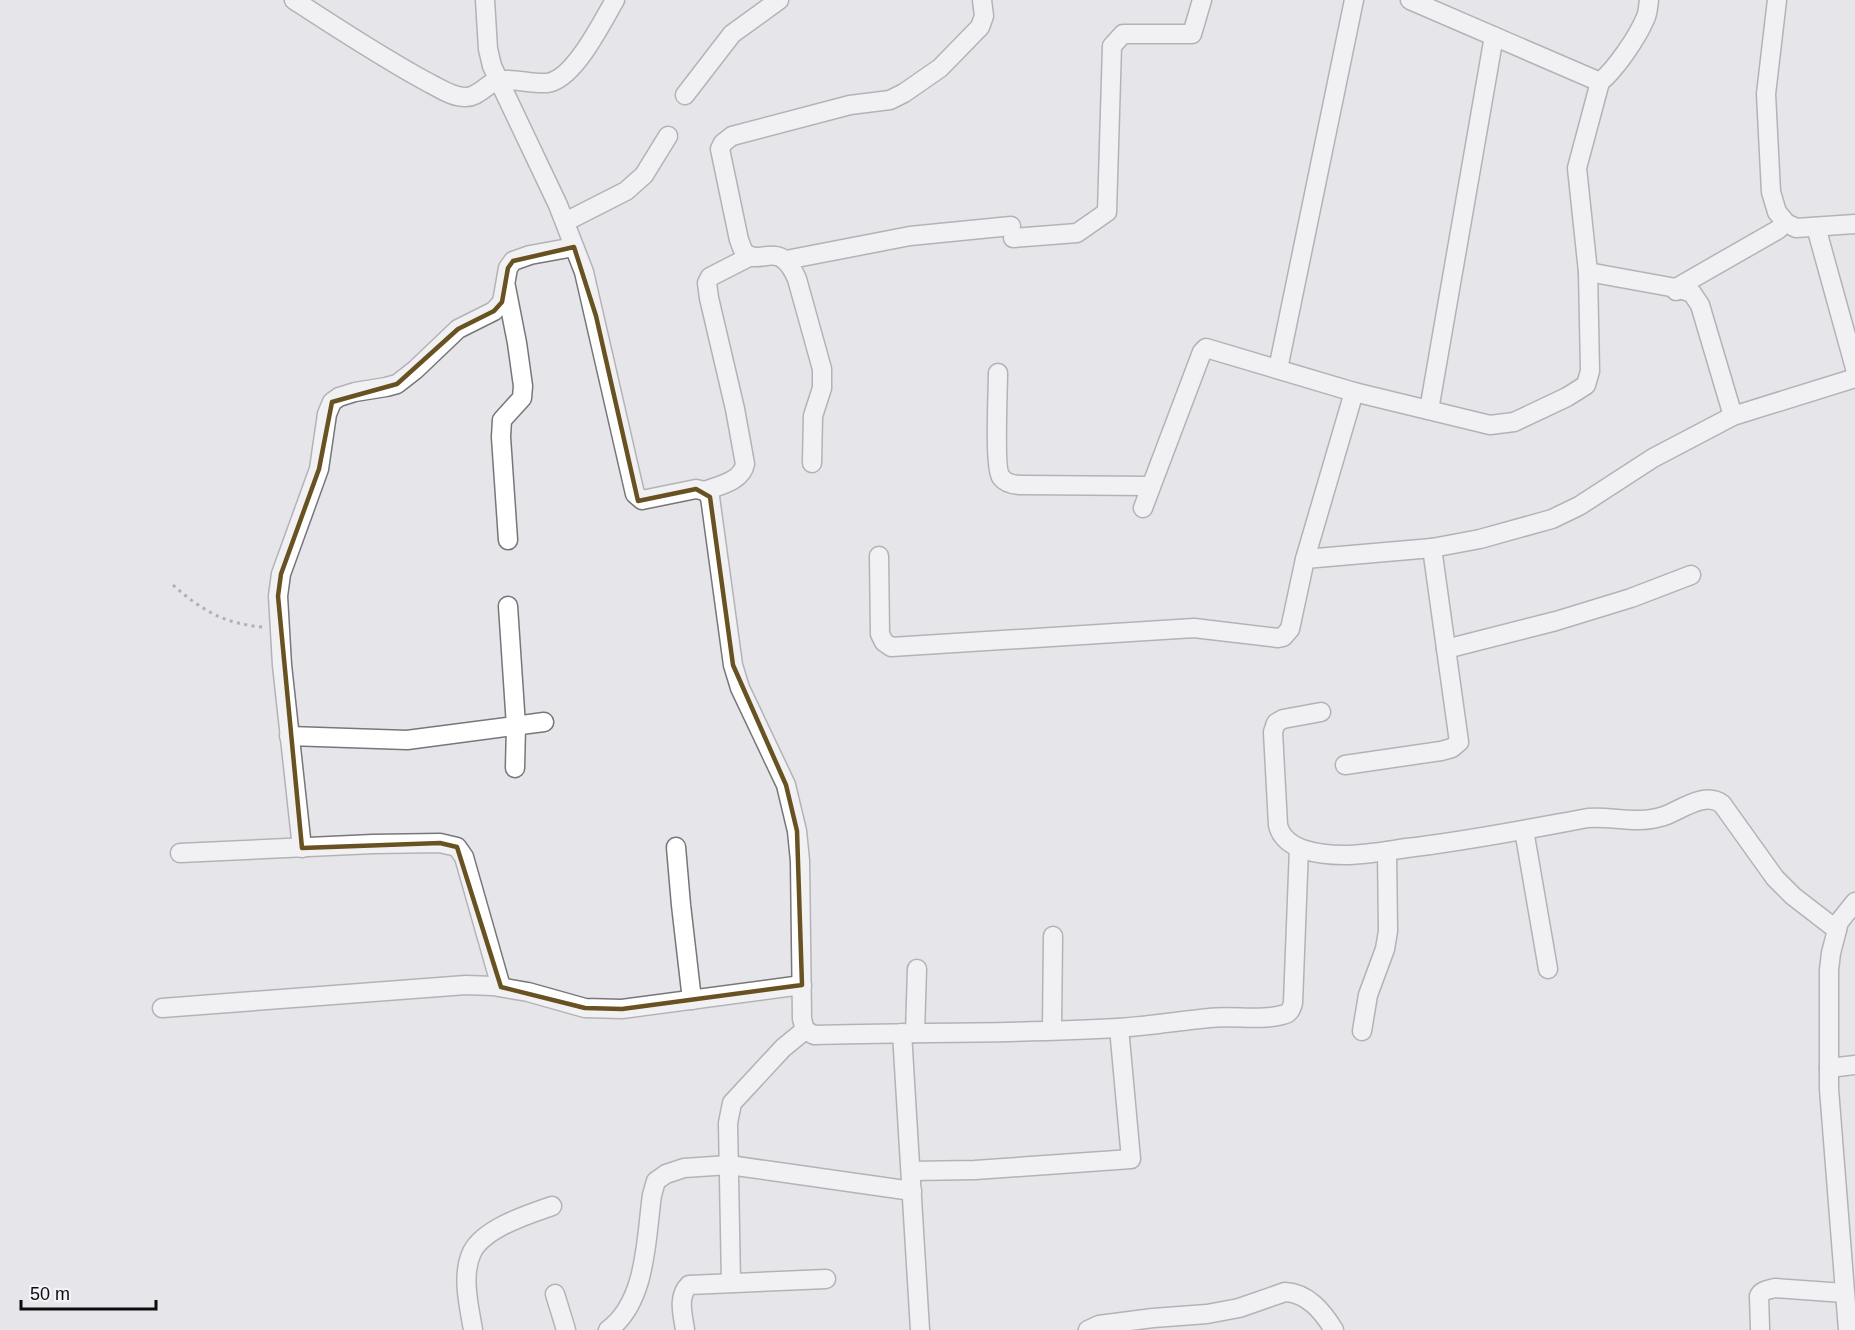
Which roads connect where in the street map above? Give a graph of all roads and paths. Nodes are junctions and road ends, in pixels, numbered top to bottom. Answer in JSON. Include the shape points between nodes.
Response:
{"nodes":[{"id":1,"x":294,"y":0,"type":"edge"},
{"id":2,"x":485,"y":0,"type":"edge"},
{"id":3,"x":615,"y":0,"type":"edge"},
{"id":4,"x":779,"y":0,"type":"edge"},
{"id":5,"x":982,"y":0,"type":"edge"},
{"id":6,"x":1202,"y":0,"type":"edge"},
{"id":7,"x":1354,"y":0,"type":"edge"},
{"id":8,"x":1410,"y":0,"type":"edge"},
{"id":9,"x":1649,"y":0,"type":"edge"},
{"id":10,"x":1777,"y":0,"type":"edge"},
{"id":11,"x":1494,"y":36,"type":"junction"},
{"id":12,"x":1604,"y":79,"type":"junction"},
{"id":13,"x":502,"y":86,"type":"junction"},
{"id":14,"x":685,"y":95,"type":"dead end"},
{"id":15,"x":668,"y":136,"type":"dead end"},
{"id":16,"x":1778,"y":221,"type":"junction"},
{"id":17,"x":565,"y":222,"type":"junction"},
{"id":18,"x":1855,"y":224,"type":"edge"},
{"id":19,"x":1816,"y":227,"type":"junction"},
{"id":20,"x":574,"y":247,"type":"junction"},
{"id":21,"x":751,"y":256,"type":"junction"},
{"id":22,"x":786,"y":260,"type":"junction"},
{"id":23,"x":1588,"y":272,"type":"junction"},
{"id":24,"x":504,"y":282,"type":"junction"},
{"id":25,"x":1676,"y":289,"type":"junction"},
{"id":26,"x":1855,"y":368,"type":"edge"},
{"id":27,"x":1278,"y":369,"type":"junction"},
{"id":28,"x":998,"y":373,"type":"dead end"},
{"id":29,"x":1855,"y":378,"type":"edge"},
{"id":30,"x":1354,"y":392,"type":"junction"},
{"id":31,"x":1429,"y":410,"type":"junction"},
{"id":32,"x":1733,"y":416,"type":"junction"},
{"id":33,"x":812,"y":464,"type":"dead end"},
{"id":34,"x":1151,"y":486,"type":"junction"},
{"id":35,"x":705,"y":491,"type":"junction"},
{"id":36,"x":1143,"y":508,"type":"dead end"},
{"id":37,"x":508,"y":540,"type":"dead end"},
{"id":38,"x":1432,"y":548,"type":"junction"},
{"id":39,"x":879,"y":556,"type":"dead end"},
{"id":40,"x":1305,"y":559,"type":"junction"},
{"id":41,"x":1690,"y":575,"type":"dead end"},
{"id":42,"x":173,"y":585,"type":"dead end"},
{"id":43,"x":508,"y":606,"type":"dead end"},
{"id":44,"x":280,"y":629,"type":"junction"},
{"id":45,"x":1446,"y":649,"type":"junction"},
{"id":46,"x":1321,"y":712,"type":"dead end"},
{"id":47,"x":544,"y":722,"type":"dead end"},
{"id":48,"x":516,"y":726,"type":"junction"},
{"id":49,"x":289,"y":736,"type":"junction"},
{"id":50,"x":1345,"y":765,"type":"dead end"},
{"id":51,"x":515,"y":768,"type":"dead end"},
{"id":52,"x":1524,"y":830,"type":"junction"},
{"id":53,"x":676,"y":847,"type":"dead end"},
{"id":54,"x":302,"y":848,"type":"junction"},
{"id":55,"x":1299,"y":848,"type":"junction"},
{"id":56,"x":1387,"y":851,"type":"junction"},
{"id":57,"x":180,"y":853,"type":"dead end"},
{"id":58,"x":1855,"y":902,"type":"edge"},
{"id":59,"x":1837,"y":930,"type":"junction"},
{"id":60,"x":1053,"y":936,"type":"dead end"},
{"id":61,"x":917,"y":969,"type":"dead end"},
{"id":62,"x":1548,"y":969,"type":"dead end"},
{"id":63,"x":802,"y":985,"type":"junction"},
{"id":64,"x":501,"y":987,"type":"junction"},
{"id":65,"x":692,"y":1000,"type":"junction"},
{"id":66,"x":162,"y":1008,"type":"dead end"},
{"id":67,"x":1119,"y":1028,"type":"junction"},
{"id":68,"x":1052,"y":1029,"type":"junction"},
{"id":69,"x":805,"y":1030,"type":"junction"},
{"id":70,"x":1362,"y":1031,"type":"dead end"},
{"id":71,"x":909,"y":1033,"type":"junction"},
{"id":72,"x":1855,"y":1065,"type":"edge"},
{"id":73,"x":1828,"y":1068,"type":"junction"},
{"id":74,"x":729,"y":1165,"type":"junction"},
{"id":75,"x":911,"y":1171,"type":"junction"},
{"id":76,"x":912,"y":1191,"type":"junction"},
{"id":77,"x":552,"y":1206,"type":"dead end"},
{"id":78,"x":826,"y":1279,"type":"dead end"},
{"id":79,"x":731,"y":1282,"type":"junction"},
{"id":80,"x":1844,"y":1293,"type":"junction"},
{"id":81,"x":555,"y":1294,"type":"dead end"},
{"id":82,"x":1760,"y":1328,"type":"dead end"},
{"id":83,"x":473,"y":1330,"type":"edge"},
{"id":84,"x":566,"y":1330,"type":"edge"},
{"id":85,"x":608,"y":1330,"type":"edge"},
{"id":86,"x":685,"y":1330,"type":"edge"},
{"id":87,"x":920,"y":1330,"type":"edge"},
{"id":88,"x":1088,"y":1330,"type":"edge"},
{"id":89,"x":1334,"y":1330,"type":"edge"},
{"id":90,"x":1848,"y":1330,"type":"edge"}],
"edges":[{"from":1,"to":13,"type":"street","via":[[454,96],[466,98]]},
{"from":2,"to":13,"type":"street","via":[[488,49]]},
{"from":3,"to":13,"type":"street","via":[[590,44],[566,74],[549,83]]},
{"from":4,"to":14,"type":"street","via":[[732,34]]},
{"from":5,"to":21,"type":"street","via":[[984,16],[980,27],[940,68],[904,93],[890,100],[850,105],[732,136],[723,143],[720,157],[739,240],[744,252]]},
{"from":6,"to":22,"type":"street","via":[[1192,34],[1123,34],[1112,46],[1107,212],[1077,233],[910,236]]},
{"from":7,"to":27,"type":"street"},
{"from":8,"to":11,"type":"street"},
{"from":9,"to":12,"type":"street","via":[[1646,18],[1621,60]]},
{"from":10,"to":16,"type":"street","via":[[1766,94],[1772,192]]},
{"from":11,"to":12,"type":"street"},
{"from":11,"to":31,"type":"street"},
{"from":12,"to":23,"type":"street","via":[[1577,168]]},
{"from":13,"to":17,"type":"street"},
{"from":15,"to":17,"type":"street","via":[[644,175],[626,191]]},
{"from":16,"to":19,"type":"street","via":[[1796,228]]},
{"from":16,"to":25,"type":"street"},
{"from":17,"to":20,"type":"street"},
{"from":18,"to":19,"type":"street"},
{"from":19,"to":26,"type":"street"},
{"from":20,"to":24,"type":"street","via":[[513,261]]},
{"from":20,"to":35,"type":"street","via":[[596,316],[635,494],[642,500],[696,489]]},
{"from":21,"to":22,"type":"street"},
{"from":21,"to":35,"type":"street","via":[[710,277],[707,284],[745,464],[744,472],[736,478]]},
{"from":22,"to":33,"type":"street","via":[[797,279],[822,369],[822,388],[813,416]]},
{"from":23,"to":25,"type":"street"},
{"from":23,"to":31,"type":"street","via":[[1590,371],[1586,385],[1514,422],[1490,425]]},
{"from":24,"to":37,"type":"street","via":[[523,386],[522,398],[502,420]]},
{"from":24,"to":44,"type":"street","via":[[502,302],[494,311],[458,329],[397,384],[332,402],[319,469],[280,574]]},
{"from":25,"to":32,"type":"street","via":[[1692,294],[1700,305]]},
{"from":27,"to":30,"type":"street"},
{"from":27,"to":34,"type":"street","via":[[1203,349]]},
{"from":28,"to":34,"type":"street","via":[[998,457],[1002,479],[1022,485]]},
{"from":29,"to":32,"type":"street"},
{"from":30,"to":31,"type":"street"},
{"from":30,"to":40,"type":"street"},
{"from":32,"to":38,"type":"street","via":[[1653,458],[1552,519]]},
{"from":34,"to":36,"type":"street"},
{"from":35,"to":63,"type":"street","via":[[713,512],[733,664],[740,688],[786,785],[797,831]]},
{"from":38,"to":40,"type":"street"},
{"from":38,"to":45,"type":"street"},
{"from":39,"to":40,"type":"street","via":[[880,634],[891,647],[1194,628],[1283,637],[1290,630]]},
{"from":41,"to":45,"type":"street","via":[[1556,621]]},
{"from":42,"to":44,"type":"path","via":[[221,619]]},
{"from":43,"to":48,"type":"street"},
{"from":44,"to":49,"type":"street"},
{"from":45,"to":50,"type":"street","via":[[1457,745]]},
{"from":46,"to":55,"type":"street","via":[[1282,718],[1273,732],[1278,825],[1284,839]]},
{"from":47,"to":48,"type":"street"},
{"from":48,"to":49,"type":"street","via":[[407,740]]},
{"from":48,"to":51,"type":"street"},
{"from":49,"to":54,"type":"street"},
{"from":52,"to":56,"type":"street"},
{"from":52,"to":59,"type":"street","via":[[1603,817],[1625,821],[1663,817],[1700,801],[1717,800],[1775,878]]},
{"from":52,"to":62,"type":"street"},
{"from":53,"to":65,"type":"street"},
{"from":54,"to":57,"type":"street"},
{"from":54,"to":64,"type":"street","via":[[440,843],[457,847],[464,857]]},
{"from":55,"to":56,"type":"street","via":[[1343,855]]},
{"from":55,"to":67,"type":"street","via":[[1293,1003],[1289,1012],[1281,1016],[1227,1016]]},
{"from":56,"to":70,"type":"street","via":[[1389,909],[1385,949],[1368,995]]},
{"from":58,"to":59,"type":"street"},
{"from":59,"to":73,"type":"street","via":[[1829,970]]},
{"from":60,"to":68,"type":"street"},
{"from":61,"to":71,"type":"street"},
{"from":63,"to":65,"type":"street"},
{"from":63,"to":69,"type":"street"},
{"from":64,"to":65,"type":"street","via":[[585,1008],[622,1009]]},
{"from":64,"to":66,"type":"street","via":[[466,985]]},
{"from":67,"to":68,"type":"street"},
{"from":67,"to":75,"type":"street","via":[[1131,1159]]},
{"from":68,"to":71,"type":"street"},
{"from":69,"to":71,"type":"street","via":[[814,1035]]},
{"from":69,"to":74,"type":"street","via":[[732,1103]]},
{"from":71,"to":75,"type":"street"},
{"from":72,"to":73,"type":"street"},
{"from":73,"to":80,"type":"street"},
{"from":74,"to":76,"type":"street"},
{"from":74,"to":79,"type":"street"},
{"from":74,"to":85,"type":"street","via":[[684,1168],[656,1181],[640,1283],[621,1319]]},
{"from":75,"to":76,"type":"street"},
{"from":76,"to":87,"type":"street"},
{"from":77,"to":83,"type":"street","via":[[511,1221],[473,1250],[467,1280]]},
{"from":78,"to":79,"type":"street"},
{"from":79,"to":86,"type":"street","via":[[693,1283],[687,1287],[681,1303]]},
{"from":80,"to":82,"type":"street","via":[[1774,1288],[1761,1292]]},
{"from":80,"to":90,"type":"street"},
{"from":81,"to":84,"type":"street"},
{"from":88,"to":89,"type":"street","via":[[1099,1325],[1208,1314],[1285,1292],[1322,1310]]}]}
